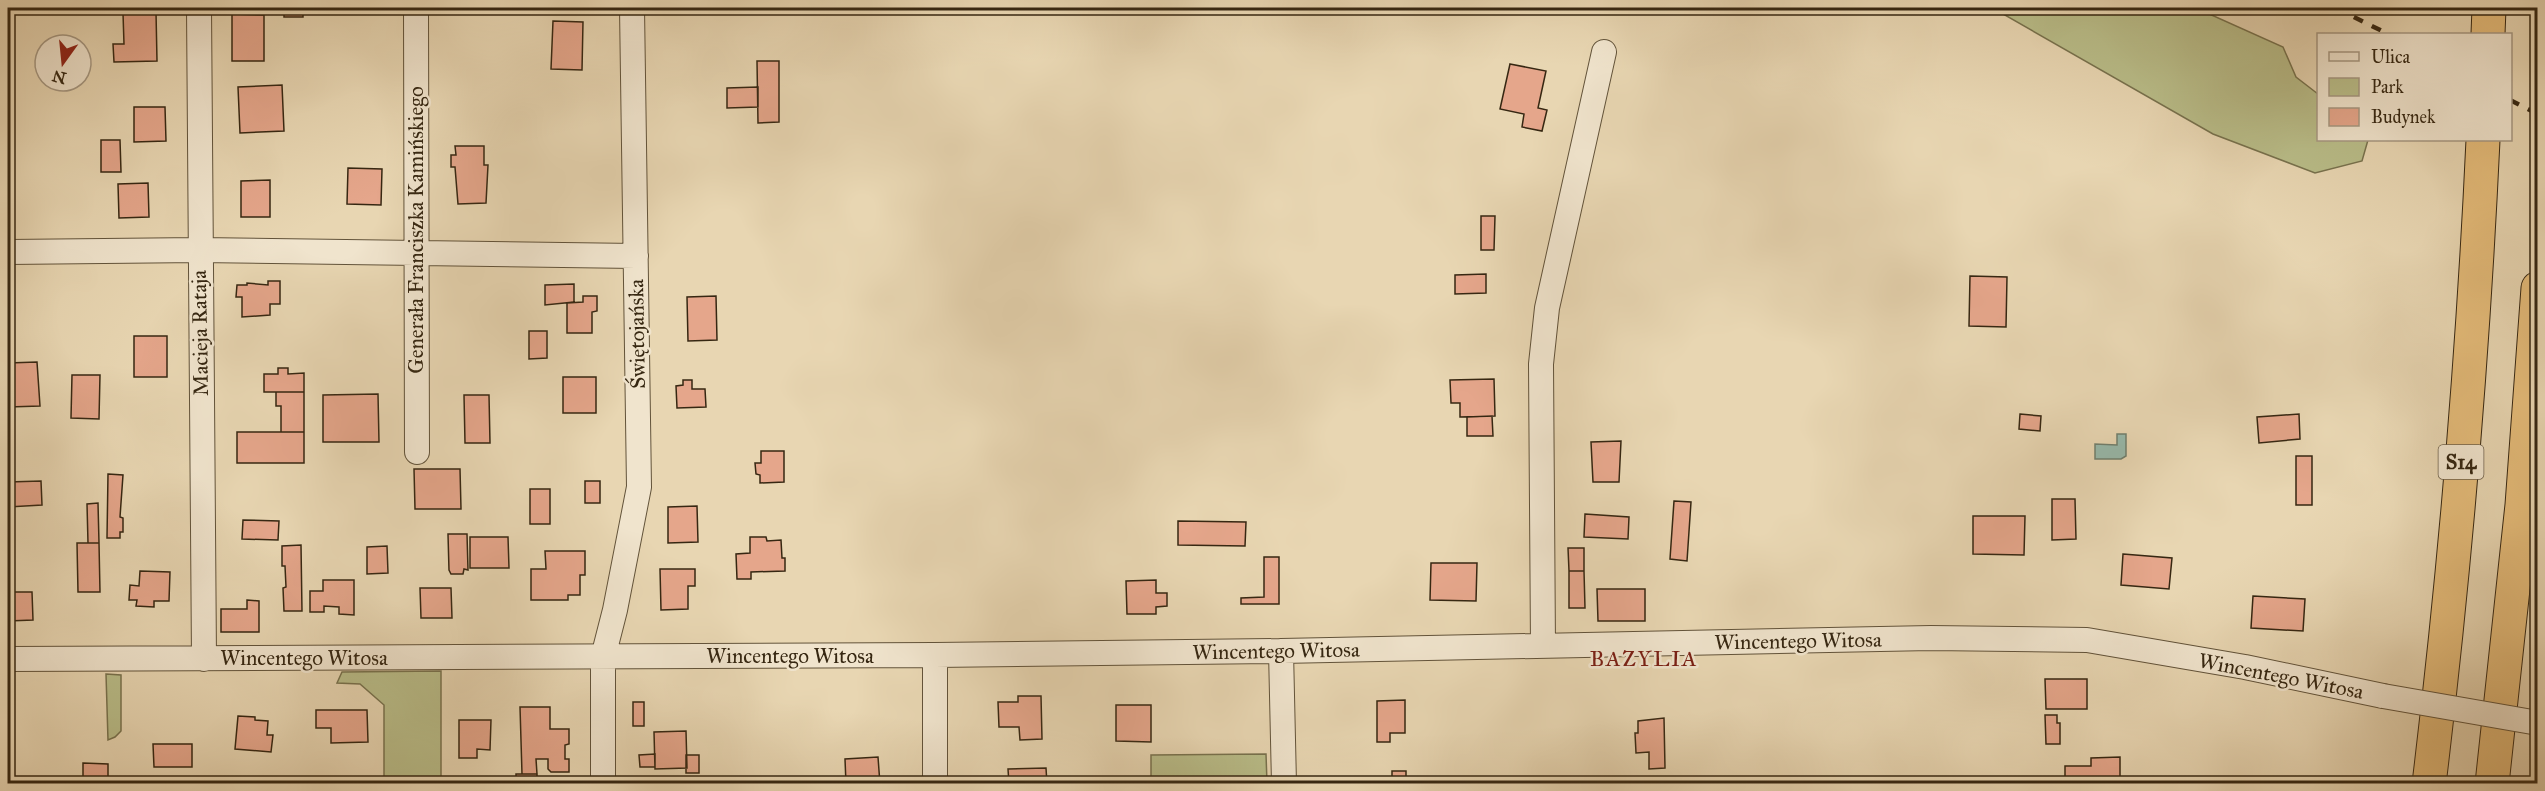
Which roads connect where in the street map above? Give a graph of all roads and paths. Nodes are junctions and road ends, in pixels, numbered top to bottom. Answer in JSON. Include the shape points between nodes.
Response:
{"nodes":[{"id":1,"x":199,"y":8,"type":"edge"},
{"id":2,"x":416,"y":8,"type":"edge"},
{"id":3,"x":632,"y":8,"type":"edge"},
{"id":4,"x":2489,"y":8,"type":"edge"},
{"id":5,"x":2488,"y":33,"type":"edge"},
{"id":6,"x":1604,"y":52,"type":"dead end"},
{"id":7,"x":2483,"y":141,"type":"edge"},
{"id":8,"x":199,"y":250,"type":"junction"},
{"id":9,"x":8,"y":252,"type":"edge"},
{"id":10,"x":416,"y":253,"type":"junction"},
{"id":11,"x":636,"y":256,"type":"junction"},
{"id":12,"x":2538,"y":288,"type":"edge"},
{"id":13,"x":417,"y":452,"type":"dead end"},
{"id":14,"x":1543,"y":646,"type":"junction"},
{"id":15,"x":1281,"y":651,"type":"junction"},
{"id":16,"x":935,"y":655,"type":"junction"},
{"id":17,"x":603,"y":657,"type":"junction"},
{"id":18,"x":8,"y":659,"type":"edge"},
{"id":19,"x":204,"y":659,"type":"junction"},
{"id":20,"x":2538,"y":723,"type":"edge"},
{"id":21,"x":603,"y":783,"type":"edge"},
{"id":22,"x":935,"y":783,"type":"edge"},
{"id":23,"x":1284,"y":783,"type":"edge"},
{"id":24,"x":2429,"y":783,"type":"edge"},
{"id":25,"x":2492,"y":783,"type":"edge"}],
"edges":[{"from":1,"to":8,"type":"street","name":"Macieja Rataja"},
{"from":2,"to":10,"type":"street","name":"Generała Franciszka Kamińskiego"},
{"from":3,"to":11,"type":"street","name":"Świętojańska"},
{"from":4,"to":5,"type":"highway"},
{"from":6,"to":14,"type":"street","via":[[1547,308],[1541,364]]},
{"from":7,"to":24,"type":"highway","number":"S14","via":[[2476,296],[2449,620]]},
{"from":8,"to":9,"type":"street"},
{"from":8,"to":10,"type":"street"},
{"from":8,"to":19,"type":"street","name":"Macieja Rataja"},
{"from":10,"to":11,"type":"street"},
{"from":10,"to":13,"type":"street","name":"Generała Franciszka Kamińskiego"},
{"from":11,"to":17,"type":"street","name":"Świętojańska","via":[[639,487]]},
{"from":12,"to":25,"type":"highway","via":[[2521,516]]},
{"from":14,"to":15,"type":"street","name":"Wincentego Witosa"},
{"from":14,"to":20,"type":"street","name":"Wincentego Witosa","bridge":true,"via":[[1931,638],[2087,640]]},
{"from":15,"to":16,"type":"street","name":"Wincentego Witosa"},
{"from":15,"to":23,"type":"street"},
{"from":16,"to":17,"type":"street","name":"Wincentego Witosa"},
{"from":16,"to":22,"type":"street"},
{"from":17,"to":19,"type":"street","name":"Wincentego Witosa"},
{"from":17,"to":21,"type":"street","name":"Świętojańska"},
{"from":18,"to":19,"type":"street","name":"Wincentego Witosa"}]}
